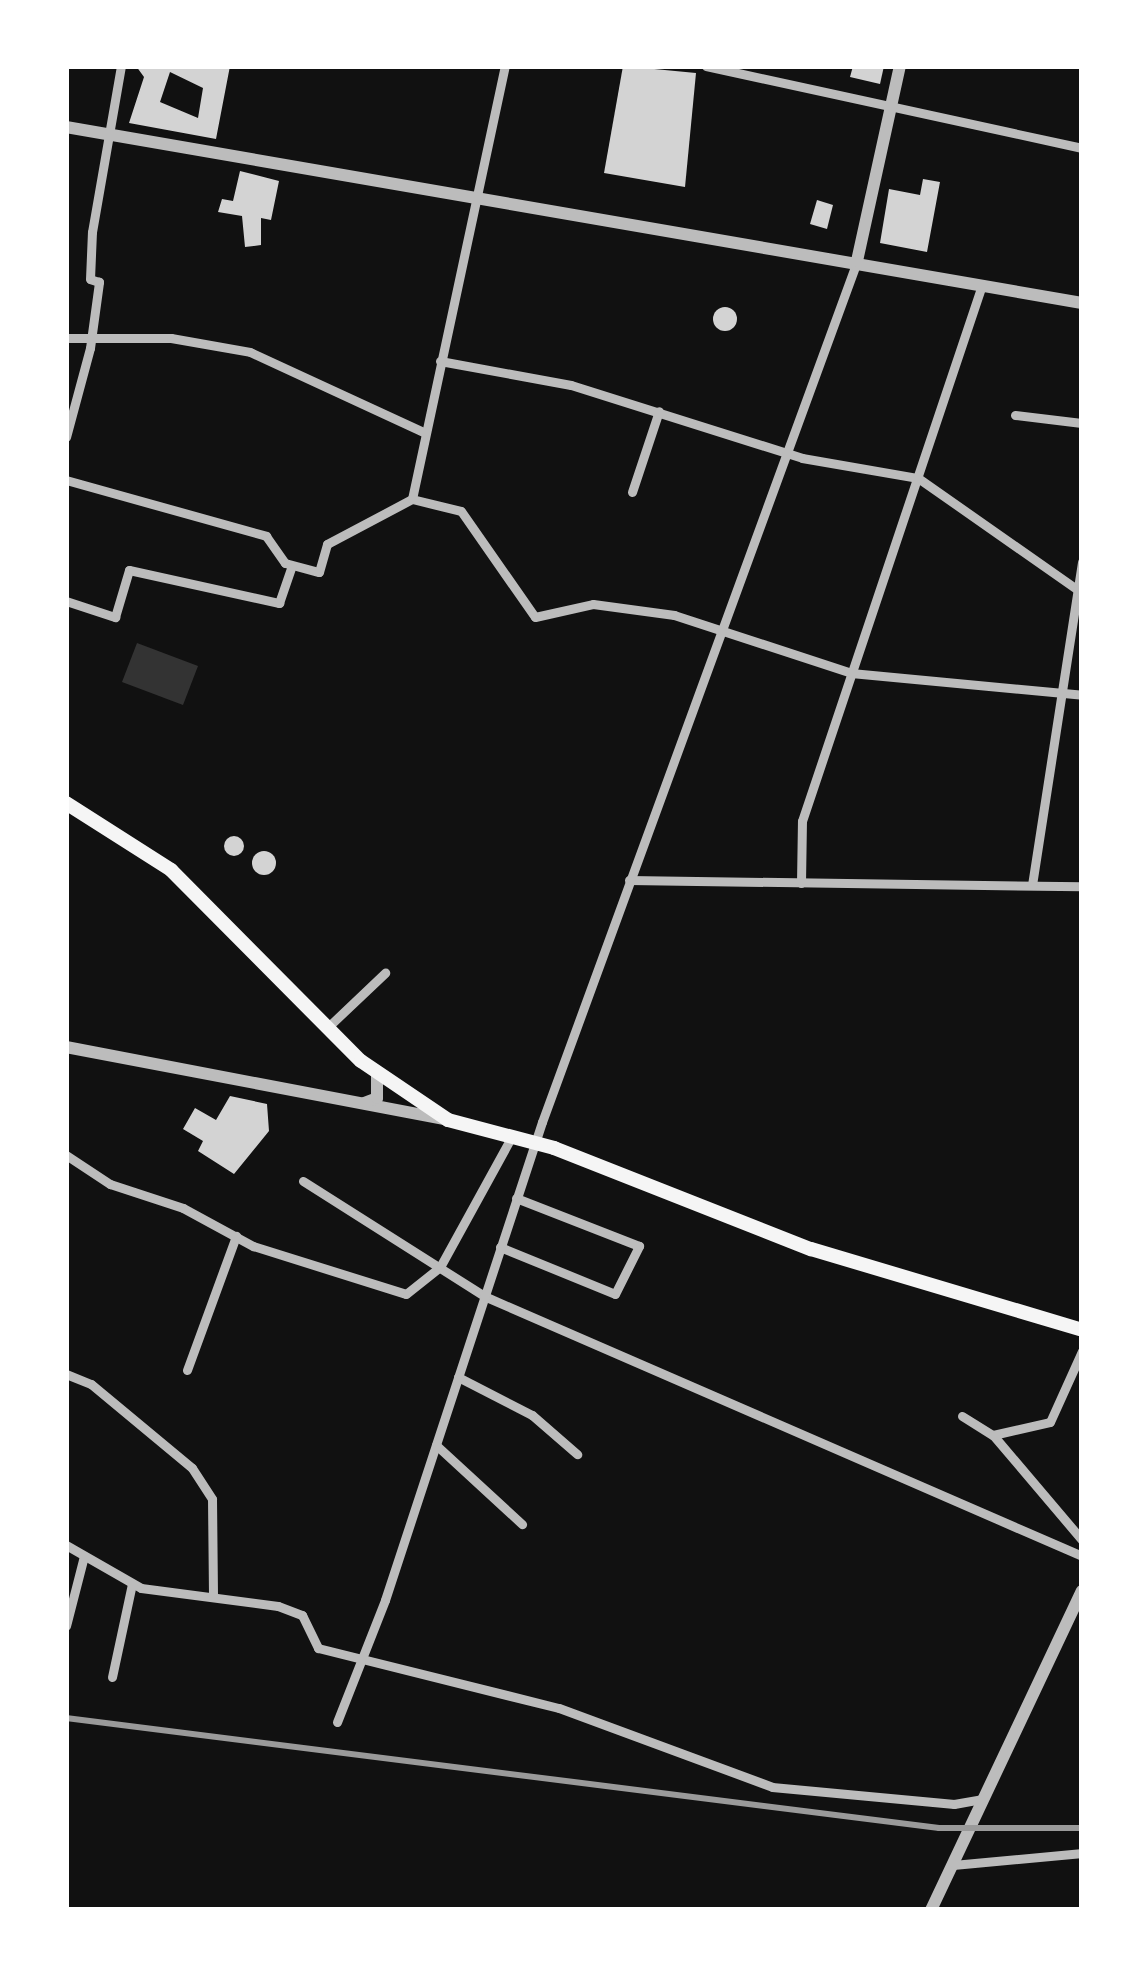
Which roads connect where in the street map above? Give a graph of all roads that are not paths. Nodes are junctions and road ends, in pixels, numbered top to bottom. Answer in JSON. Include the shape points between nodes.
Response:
{"nodes":[{"id":1,"x":121,"y":66,"type":"edge"},
{"id":2,"x":506,"y":66,"type":"edge"},
{"id":3,"x":706,"y":66,"type":"edge"},
{"id":4,"x":900,"y":66,"type":"edge"},
{"id":5,"x":891,"y":107,"type":"junction"},
{"id":6,"x":66,"y":127,"type":"edge"},
{"id":7,"x":108,"y":134,"type":"junction"},
{"id":8,"x":1082,"y":148,"type":"edge"},
{"id":9,"x":477,"y":197,"type":"junction"},
{"id":10,"x":857,"y":261,"type":"junction"},
{"id":11,"x":982,"y":285,"type":"junction"},
{"id":12,"x":1082,"y":302,"type":"edge"},
{"id":13,"x":66,"y":338,"type":"edge"},
{"id":14,"x":92,"y":340,"type":"junction"},
{"id":15,"x":440,"y":362,"type":"junction"},
{"id":16,"x":659,"y":411,"type":"junction"},
{"id":17,"x":1015,"y":415,"type":"dead end"},
{"id":18,"x":1082,"y":423,"type":"edge"},
{"id":19,"x":425,"y":433,"type":"junction"},
{"id":20,"x":66,"y":437,"type":"edge"},
{"id":21,"x":790,"y":454,"type":"junction"},
{"id":22,"x":918,"y":478,"type":"junction"},
{"id":23,"x":66,"y":481,"type":"edge"},
{"id":24,"x":632,"y":492,"type":"dead end"},
{"id":25,"x":412,"y":499,"type":"junction"},
{"id":26,"x":1082,"y":562,"type":"edge"},
{"id":27,"x":292,"y":566,"type":"junction"},
{"id":28,"x":1078,"y":590,"type":"junction"},
{"id":29,"x":66,"y":601,"type":"edge"},
{"id":30,"x":724,"y":628,"type":"junction"},
{"id":31,"x":851,"y":673,"type":"junction"},
{"id":32,"x":1061,"y":694,"type":"junction"},
{"id":33,"x":1082,"y":695,"type":"edge"},
{"id":34,"x":66,"y":804,"type":"edge"},
{"id":35,"x":629,"y":880,"type":"junction"},
{"id":36,"x":801,"y":884,"type":"junction"},
{"id":37,"x":1032,"y":885,"type":"junction"},
{"id":38,"x":1082,"y":886,"type":"edge"},
{"id":39,"x":385,"y":973,"type":"dead end"},
{"id":40,"x":328,"y":1027,"type":"junction"},
{"id":41,"x":66,"y":1047,"type":"edge"},
{"id":42,"x":377,"y":1074,"type":"junction"},
{"id":43,"x":364,"y":1103,"type":"junction"},
{"id":44,"x":448,"y":1120,"type":"junction"},
{"id":45,"x":512,"y":1136,"type":"junction"},
{"id":46,"x":535,"y":1142,"type":"junction"},
{"id":47,"x":66,"y":1155,"type":"edge"},
{"id":48,"x":303,"y":1181,"type":"dead end"},
{"id":49,"x":516,"y":1198,"type":"junction"},
{"id":50,"x":236,"y":1236,"type":"junction"},
{"id":51,"x":500,"y":1247,"type":"junction"},
{"id":52,"x":436,"y":1270,"type":"junction"},
{"id":53,"x":484,"y":1296,"type":"junction"},
{"id":54,"x":1082,"y":1330,"type":"edge"},
{"id":55,"x":1082,"y":1351,"type":"edge"},
{"id":56,"x":188,"y":1370,"type":"dead end"},
{"id":57,"x":66,"y":1373,"type":"edge"},
{"id":58,"x":458,"y":1377,"type":"junction"},
{"id":59,"x":962,"y":1416,"type":"dead end"},
{"id":60,"x":993,"y":1435,"type":"junction"},
{"id":61,"x":436,"y":1445,"type":"junction"},
{"id":62,"x":577,"y":1454,"type":"dead end"},
{"id":63,"x":522,"y":1524,"type":"dead end"},
{"id":64,"x":1082,"y":1540,"type":"edge"},
{"id":65,"x":66,"y":1545,"type":"edge"},
{"id":66,"x":84,"y":1556,"type":"junction"},
{"id":67,"x":1082,"y":1556,"type":"edge"},
{"id":68,"x":132,"y":1584,"type":"junction"},
{"id":69,"x":1082,"y":1591,"type":"edge"},
{"id":70,"x":213,"y":1594,"type":"junction"},
{"id":71,"x":66,"y":1626,"type":"edge"},
{"id":72,"x":362,"y":1662,"type":"junction"},
{"id":73,"x":112,"y":1678,"type":"dead end"},
{"id":74,"x":337,"y":1722,"type":"dead end"},
{"id":75,"x":982,"y":1799,"type":"junction"},
{"id":76,"x":1082,"y":1853,"type":"edge"},
{"id":77,"x":953,"y":1865,"type":"junction"},
{"id":78,"x":931,"y":1910,"type":"edge"}],
"edges":[{"from":1,"to":7,"type":"street"},
{"from":2,"to":9,"type":"street"},
{"from":3,"to":5,"type":"street"},
{"from":4,"to":5,"type":"street"},
{"from":5,"to":8,"type":"street"},
{"from":5,"to":10,"type":"street"},
{"from":6,"to":7,"type":"street"},
{"from":7,"to":9,"type":"street"},
{"from":7,"to":14,"type":"street","via":[[92,232],[90,279],[99,282]]},
{"from":9,"to":10,"type":"street"},
{"from":9,"to":15,"type":"street"},
{"from":10,"to":11,"type":"street"},
{"from":10,"to":21,"type":"street"},
{"from":11,"to":12,"type":"street"},
{"from":11,"to":22,"type":"street"},
{"from":13,"to":14,"type":"street"},
{"from":14,"to":19,"type":"street","via":[[188,340],[265,356]]},
{"from":14,"to":20,"type":"street"},
{"from":15,"to":16,"type":"street","via":[[571,385]]},
{"from":15,"to":19,"type":"street"},
{"from":16,"to":21,"type":"street"},
{"from":16,"to":24,"type":"street"},
{"from":17,"to":18,"type":"street"},
{"from":19,"to":25,"type":"street"},
{"from":21,"to":22,"type":"street"},
{"from":21,"to":30,"type":"street"},
{"from":22,"to":28,"type":"street"},
{"from":22,"to":31,"type":"street"},
{"from":23,"to":27,"type":"street","via":[[266,536]]},
{"from":25,"to":27,"type":"street","via":[[327,544],[319,572]]},
{"from":25,"to":30,"type":"street","via":[[461,511],[535,617],[593,604]]},
{"from":26,"to":28,"type":"street"},
{"from":27,"to":29,"type":"street","via":[[279,603],[129,570],[115,617]]},
{"from":28,"to":32,"type":"street"},
{"from":30,"to":31,"type":"street"},
{"from":30,"to":35,"type":"street"},
{"from":31,"to":32,"type":"street"},
{"from":31,"to":36,"type":"street","via":[[802,821]]},
{"from":32,"to":33,"type":"street"},
{"from":32,"to":37,"type":"street"},
{"from":34,"to":40,"type":"main road","via":[[171,870]]},
{"from":35,"to":36,"type":"street"},
{"from":35,"to":46,"type":"street"},
{"from":36,"to":37,"type":"street"},
{"from":37,"to":38,"type":"street"},
{"from":39,"to":40,"type":"street"},
{"from":40,"to":42,"type":"main road"},
{"from":41,"to":43,"type":"street"},
{"from":42,"to":43,"type":"street","via":[[377,1098]]},
{"from":42,"to":44,"type":"main road"},
{"from":43,"to":44,"type":"street"},
{"from":44,"to":45,"type":"main road"},
{"from":45,"to":46,"type":"main road"},
{"from":45,"to":52,"type":"street"},
{"from":46,"to":49,"type":"street"},
{"from":46,"to":54,"type":"main road","via":[[732,1222]]},
{"from":47,"to":50,"type":"street","via":[[110,1184]]},
{"from":48,"to":52,"type":"street"},
{"from":49,"to":51,"type":"street"},
{"from":49,"to":51,"type":"street","via":[[639,1246],[615,1294]]},
{"from":50,"to":52,"type":"street","via":[[315,1271],[406,1294]]},
{"from":50,"to":56,"type":"street"},
{"from":51,"to":53,"type":"street"},
{"from":52,"to":53,"type":"street"},
{"from":53,"to":58,"type":"street"},
{"from":53,"to":67,"type":"street"},
{"from":55,"to":60,"type":"street","via":[[1050,1422]]},
{"from":57,"to":70,"type":"street","via":[[176,1447],[192,1468],[212,1499]]},
{"from":58,"to":61,"type":"street"},
{"from":58,"to":62,"type":"street","via":[[532,1415]]},
{"from":59,"to":60,"type":"street"},
{"from":60,"to":64,"type":"street"},
{"from":61,"to":63,"type":"street"},
{"from":61,"to":72,"type":"street"},
{"from":65,"to":66,"type":"street"},
{"from":66,"to":68,"type":"street"},
{"from":66,"to":71,"type":"street"},
{"from":68,"to":70,"type":"street"},
{"from":68,"to":73,"type":"street"},
{"from":69,"to":75,"type":"street"},
{"from":70,"to":72,"type":"street","via":[[302,1615],[318,1648]]},
{"from":72,"to":74,"type":"street"},
{"from":72,"to":75,"type":"street","via":[[559,1708],[772,1787],[954,1804]]},
{"from":75,"to":77,"type":"street"},
{"from":76,"to":77,"type":"street"},
{"from":77,"to":78,"type":"street"}]}
